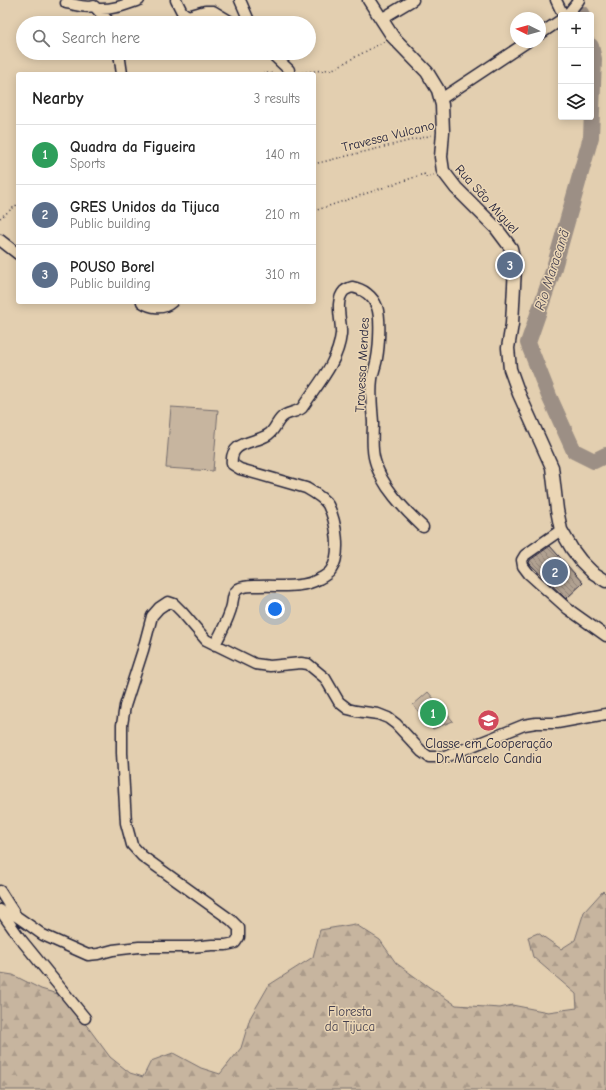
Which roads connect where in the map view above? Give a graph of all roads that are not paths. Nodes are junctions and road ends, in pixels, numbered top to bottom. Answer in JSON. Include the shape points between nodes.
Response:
{"nodes":[{"id":1,"x":139,"y":0,"type":"edge"},
{"id":2,"x":176,"y":0,"type":"edge"},
{"id":3,"x":240,"y":0,"type":"edge"},
{"id":4,"x":369,"y":0,"type":"edge"},
{"id":5,"x":413,"y":0,"type":"edge"},
{"id":6,"x":556,"y":0,"type":"edge"},
{"id":7,"x":66,"y":3,"type":"dead end"},
{"id":8,"x":576,"y":3,"type":"edge"},
{"id":9,"x":96,"y":5,"type":"edge"},
{"id":10,"x":562,"y":12,"type":"edge"},
{"id":11,"x":569,"y":12,"type":"edge"},
{"id":12,"x":105,"y":16,"type":"edge"},
{"id":13,"x":191,"y":16,"type":"edge"},
{"id":14,"x":191,"y":16,"type":"edge"},
{"id":15,"x":221,"y":16,"type":"edge"},
{"id":16,"x":247,"y":16,"type":"edge"},
{"id":17,"x":381,"y":19,"type":"junction"},
{"id":18,"x":558,"y":22,"type":"edge"},
{"id":19,"x":546,"y":30,"type":"edge"},
{"id":20,"x":518,"y":48,"type":"edge"},
{"id":21,"x":120,"y":60,"type":"edge"},
{"id":22,"x":279,"y":60,"type":"edge"},
{"id":23,"x":122,"y":72,"type":"edge"},
{"id":24,"x":292,"y":72,"type":"edge"},
{"id":25,"x":441,"y":99,"type":"junction"},
{"id":26,"x":0,"y":240,"type":"edge"},
{"id":27,"x":16,"y":252,"type":"edge"},
{"id":28,"x":145,"y":304,"type":"edge"},
{"id":29,"x":169,"y":304,"type":"edge"},
{"id":30,"x":423,"y":527,"type":"dead end"},
{"id":31,"x":561,"y":530,"type":"junction"},
{"id":32,"x":606,"y":581,"type":"edge"},
{"id":33,"x":606,"y":636,"type":"edge"},
{"id":34,"x":216,"y":645,"type":"junction"},
{"id":35,"x":606,"y":714,"type":"edge"},
{"id":36,"x":0,"y":891,"type":"edge"},
{"id":37,"x":0,"y":910,"type":"edge"},
{"id":38,"x":85,"y":1018,"type":"dead end"}],
"edges":[{"from":1,"to":9,"type":"street","via":[[107,10]]},
{"from":2,"to":14,"type":"street","via":[[184,14]]},
{"from":3,"to":16,"type":"street"},
{"from":4,"to":17,"type":"street","name":"Rua São Miguel"},
{"from":5,"to":17,"type":"street"},
{"from":6,"to":10,"type":"street"},
{"from":7,"to":9,"type":"street","via":[[83,7]]},
{"from":8,"to":11,"type":"street"},
{"from":9,"to":12,"type":"street"},
{"from":13,"to":15,"type":"street","via":[[213,11]]},
{"from":17,"to":25,"type":"street","name":"Rua São Miguel","via":[[393,37],[427,72]]},
{"from":18,"to":19,"type":"street"},
{"from":20,"to":25,"type":"street"},
{"from":21,"to":23,"type":"street"},
{"from":22,"to":24,"type":"street"},
{"from":25,"to":31,"type":"street","name":"Rua São Miguel","via":[[443,172],[496,228],[511,248],[515,267],[508,348],[510,369],[552,467]]},
{"from":26,"to":27,"type":"street"},
{"from":28,"to":29,"type":"street","via":[[156,307]]},
{"from":30,"to":34,"type":"street","name":"Travessa Mendes","via":[[404,509],[380,476],[374,461],[372,379],[377,359],[377,307],[369,294],[352,286],[344,292],[339,304],[341,334],[326,374],[302,408],[285,414],[268,435],[247,441],[236,448],[231,458],[232,464],[240,469],[306,488],[327,504],[335,527],[336,558],[331,570],[320,579],[306,584],[245,586],[237,590]]},
{"from":31,"to":32,"type":"street","name":"Rua São Miguel","via":[[581,561]]},
{"from":31,"to":33,"type":"street","via":[[525,555],[522,560],[523,566],[568,609]]},
{"from":34,"to":35,"type":"street","via":[[255,664],[308,664],[325,678],[339,702],[348,709],[388,718],[430,757],[445,757],[524,725],[557,723]]},
{"from":34,"to":36,"type":"street","via":[[206,640],[174,604],[168,602],[152,616],[125,706],[122,725],[123,776],[126,823],[132,845],[142,856],[231,920],[239,928],[239,937],[235,943],[191,947],[139,947],[88,955],[49,938],[16,916]]},
{"from":37,"to":38,"type":"street","via":[[19,938]]}]}
